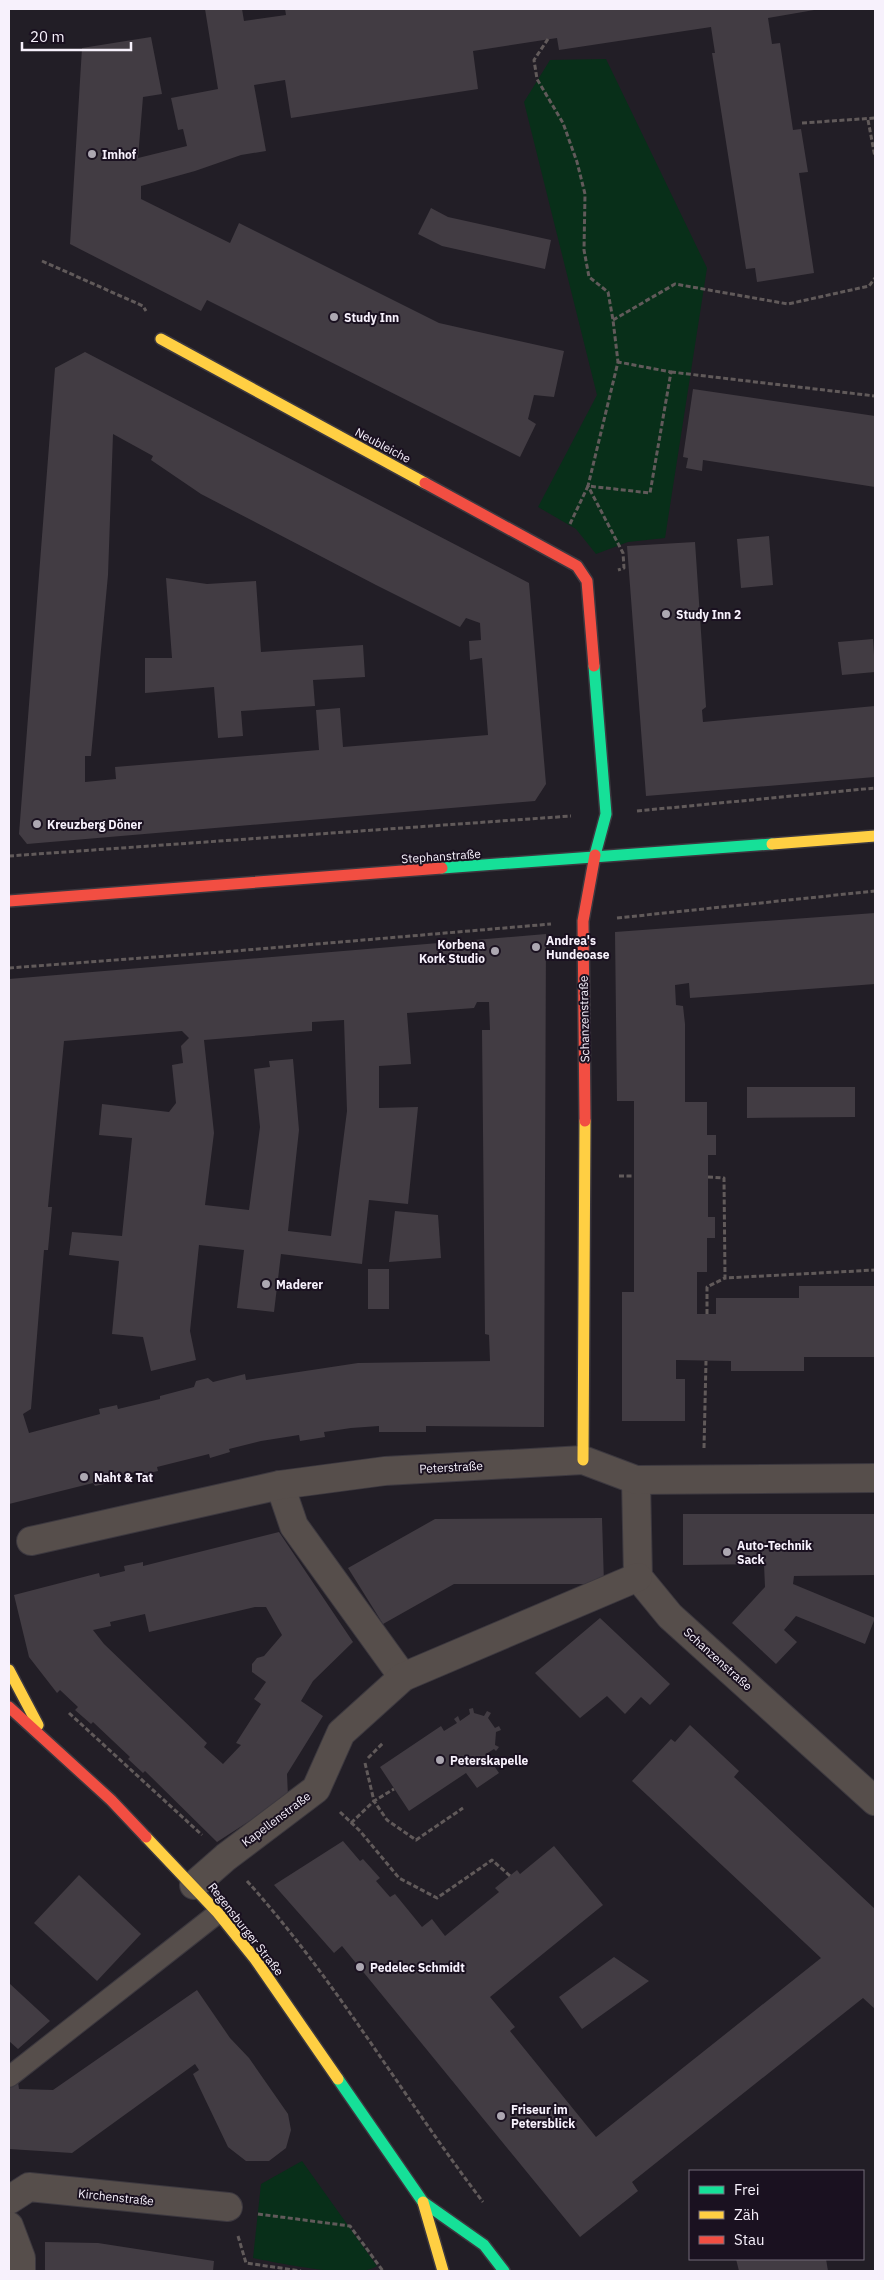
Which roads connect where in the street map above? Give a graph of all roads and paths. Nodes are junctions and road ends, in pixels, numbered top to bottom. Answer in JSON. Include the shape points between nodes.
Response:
{"nodes":[{"id":1,"x":548,"y":39,"type":"dead end"},
{"id":2,"x":875,"y":118,"type":"edge"},
{"id":3,"x":868,"y":120,"type":"junction"},
{"id":4,"x":802,"y":123,"type":"dead end"},
{"id":5,"x":875,"y":157,"type":"edge"},
{"id":6,"x":42,"y":261,"type":"dead end"},
{"id":7,"x":875,"y":278,"type":"edge"},
{"id":8,"x":614,"y":320,"type":"junction"},
{"id":9,"x":161,"y":340,"type":"joint"},
{"id":10,"x":618,"y":362,"type":"junction"},
{"id":11,"x":672,"y":372,"type":"junction"},
{"id":12,"x":875,"y":396,"type":"edge"},
{"id":13,"x":588,"y":486,"type":"junction"},
{"id":14,"x":557,"y":554,"type":"junction"},
{"id":15,"x":587,"y":581,"type":"junction"},
{"id":16,"x":875,"y":788,"type":"edge"},
{"id":17,"x":606,"y":814,"type":"junction"},
{"id":18,"x":875,"y":836,"type":"edge"},
{"id":19,"x":9,"y":856,"type":"edge"},
{"id":20,"x":594,"y":859,"type":"junction"},
{"id":21,"x":875,"y":891,"type":"edge"},
{"id":22,"x":9,"y":901,"type":"edge"},
{"id":23,"x":583,"y":921,"type":"junction"},
{"id":24,"x":9,"y":968,"type":"edge"},
{"id":25,"x":708,"y":1177,"type":"dead end"},
{"id":26,"x":875,"y":1270,"type":"edge"},
{"id":27,"x":725,"y":1278,"type":"junction"},
{"id":28,"x":707,"y":1314,"type":"dead end"},
{"id":29,"x":706,"y":1361,"type":"dead end"},
{"id":30,"x":584,"y":1460,"type":"junction"},
{"id":31,"x":875,"y":1478,"type":"edge"},
{"id":32,"x":636,"y":1480,"type":"junction"},
{"id":33,"x":703,"y":1480,"type":"junction"},
{"id":34,"x":280,"y":1484,"type":"junction"},
{"id":35,"x":31,"y":1541,"type":"dead end"},
{"id":36,"x":638,"y":1576,"type":"junction"},
{"id":37,"x":9,"y":1670,"type":"edge"},
{"id":38,"x":403,"y":1677,"type":"junction"},
{"id":39,"x":9,"y":1708,"type":"edge"},
{"id":40,"x":66,"y":1710,"type":"dead end"},
{"id":41,"x":44,"y":1738,"type":"junction"},
{"id":42,"x":385,"y":1741,"type":"dead end"},
{"id":43,"x":394,"y":1789,"type":"dead end"},
{"id":44,"x":875,"y":1800,"type":"edge"},
{"id":45,"x":374,"y":1801,"type":"junction"},
{"id":46,"x":463,"y":1808,"type":"dead end"},
{"id":47,"x":351,"y":1823,"type":"dead end"},
{"id":48,"x":360,"y":1831,"type":"dead end"},
{"id":49,"x":226,"y":1857,"type":"junction"},
{"id":50,"x":510,"y":1876,"type":"dead end"},
{"id":51,"x":194,"y":1885,"type":"junction"},
{"id":52,"x":218,"y":1913,"type":"junction"},
{"id":53,"x":9,"y":2076,"type":"edge"},
{"id":54,"x":9,"y":2200,"type":"edge"},
{"id":55,"x":423,"y":2202,"type":"junction"},
{"id":56,"x":228,"y":2207,"type":"junction"},
{"id":57,"x":488,"y":2209,"type":"dead end"},
{"id":58,"x":9,"y":2226,"type":"edge"},
{"id":59,"x":21,"y":2271,"type":"edge"},
{"id":60,"x":301,"y":2271,"type":"edge"},
{"id":61,"x":384,"y":2271,"type":"edge"},
{"id":62,"x":443,"y":2271,"type":"edge"},
{"id":63,"x":504,"y":2271,"type":"edge"}],
"edges":[{"from":1,"to":8,"type":"path","via":[[534,60],[537,79],[563,123],[577,162],[585,194],[584,250],[589,277],[608,292]]},
{"from":2,"to":3,"type":"path"},
{"from":3,"to":4,"type":"path"},
{"from":3,"to":5,"type":"path"},
{"from":6,"to":9,"type":"path","via":[[143,306]]},
{"from":7,"to":8,"type":"path","via":[[869,286],[788,304],[675,284]]},
{"from":8,"to":10,"type":"path"},
{"from":9,"to":14,"type":"street","name":"Neubleiche"},
{"from":10,"to":11,"type":"path"},
{"from":10,"to":13,"type":"path"},
{"from":11,"to":12,"type":"path"},
{"from":11,"to":13,"type":"path","via":[[650,492]]},
{"from":13,"to":14,"type":"path"},
{"from":13,"to":15,"type":"path","via":[[622,553],[624,568]]},
{"from":14,"to":15,"type":"street","name":"Neubleiche","via":[[577,566]]},
{"from":15,"to":17,"type":"street","name":"Schanzenstraße"},
{"from":16,"to":17,"type":"path"},
{"from":17,"to":19,"type":"path"},
{"from":17,"to":20,"type":"street","name":"Schanzenstraße"},
{"from":18,"to":20,"type":"street","name":"Stephanstraße"},
{"from":20,"to":22,"type":"street","name":"Stephanstraße"},
{"from":20,"to":23,"type":"street","name":"Schanzenstraße"},
{"from":21,"to":23,"type":"path"},
{"from":23,"to":24,"type":"path"},
{"from":23,"to":30,"type":"street","name":"Schanzenstraße"},
{"from":25,"to":27,"type":"path","via":[[724,1178]]},
{"from":26,"to":27,"type":"path"},
{"from":27,"to":28,"type":"path","via":[[707,1287]]},
{"from":29,"to":33,"type":"path"},
{"from":30,"to":32,"type":"street","name":"Peterstraße"},
{"from":30,"to":34,"type":"street","name":"Peterstraße","via":[[385,1471]]},
{"from":31,"to":33,"type":"street","name":"Peterstraße"},
{"from":32,"to":33,"type":"street","name":"Peterstraße"},
{"from":32,"to":36,"type":"street"},
{"from":34,"to":35,"type":"street","name":"Peterstraße"},
{"from":34,"to":38,"type":"street","via":[[294,1526]]},
{"from":36,"to":38,"type":"street","name":"Kapellenstraße"},
{"from":36,"to":44,"type":"street","name":"Schanzenstraße","via":[[670,1616]]},
{"from":37,"to":41,"type":"street"},
{"from":38,"to":49,"type":"street","name":"Kapellenstraße","via":[[341,1733],[316,1789]]},
{"from":39,"to":41,"type":"street","name":"Regensburger Straße"},
{"from":40,"to":49,"type":"path"},
{"from":41,"to":51,"type":"street","name":"Regensburger Straße","via":[[118,1807]]},
{"from":42,"to":45,"type":"path","via":[[364,1762]]},
{"from":43,"to":45,"type":"path"},
{"from":45,"to":46,"type":"path","via":[[387,1820],[416,1840]]},
{"from":45,"to":47,"type":"path"},
{"from":48,"to":50,"type":"path","via":[[399,1878],[437,1898],[492,1860]]},
{"from":49,"to":51,"type":"street","name":"Kapellenstraße"},
{"from":49,"to":57,"type":"path","via":[[278,1915],[328,1980]]},
{"from":51,"to":52,"type":"street","name":"Regensburger Straße"},
{"from":52,"to":53,"type":"lane"},
{"from":52,"to":55,"type":"street","name":"Regensburger Straße","via":[[255,1959]]},
{"from":54,"to":56,"type":"street","name":"Kirchenstraße","via":[[29,2187]]},
{"from":55,"to":62,"type":"street","name":"Regensburger Straße"},
{"from":55,"to":63,"type":"street","name":"Regensburger Straße","via":[[484,2245]]},
{"from":56,"to":60,"type":"path","via":[[246,2263]]},
{"from":56,"to":61,"type":"path","via":[[262,2215],[350,2226]]},
{"from":58,"to":59,"type":"street","via":[[21,2258]]}]}
